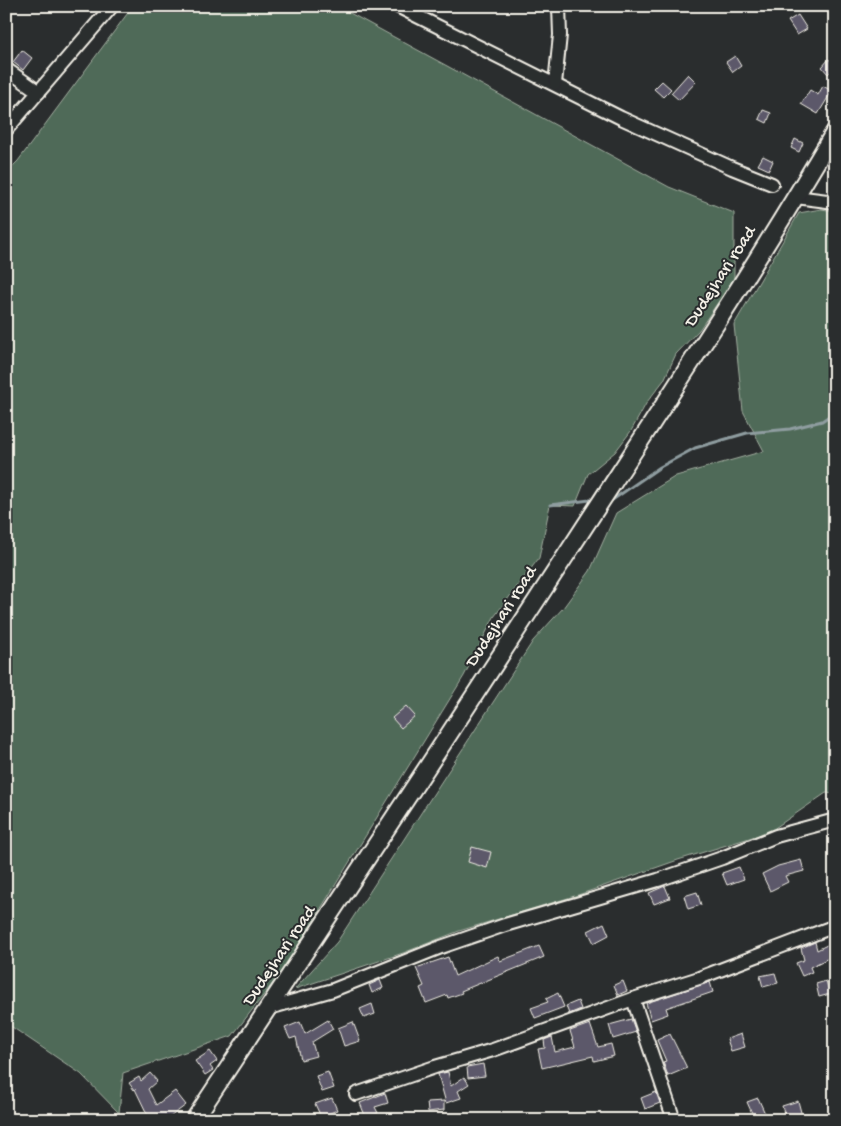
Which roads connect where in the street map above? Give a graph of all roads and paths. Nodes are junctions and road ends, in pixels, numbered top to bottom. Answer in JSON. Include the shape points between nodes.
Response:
{"nodes":[{"id":1,"x":112,"y":6,"type":"edge"},
{"id":2,"x":397,"y":6,"type":"edge"},
{"id":3,"x":559,"y":6,"type":"edge"},
{"id":4,"x":6,"y":69,"type":"edge"},
{"id":5,"x":555,"y":84,"type":"junction"},
{"id":6,"x":39,"y":92,"type":"junction"},
{"id":7,"x":6,"y":130,"type":"edge"},
{"id":8,"x":835,"y":131,"type":"edge"},
{"id":9,"x":772,"y":184,"type":"dead end"},
{"id":10,"x":796,"y":198,"type":"junction"},
{"id":11,"x":835,"y":202,"type":"edge"},
{"id":12,"x":835,"y":820,"type":"edge"},
{"id":13,"x":835,"y":926,"type":"edge"},
{"id":14,"x":633,"y":999,"type":"junction"},
{"id":15,"x":269,"y":1008,"type":"junction"},
{"id":16,"x":356,"y":1094,"type":"dead end"},
{"id":17,"x":194,"y":1120,"type":"edge"},
{"id":18,"x":674,"y":1120,"type":"edge"}],
"edges":[{"from":1,"to":6,"type":"street"},
{"from":2,"to":5,"type":"street"},
{"from":3,"to":5,"type":"street"},
{"from":4,"to":6,"type":"street"},
{"from":5,"to":9,"type":"street","via":[[630,122]]},
{"from":6,"to":7,"type":"street"},
{"from":8,"to":10,"type":"street","name":"Dudejhari road"},
{"from":10,"to":11,"type":"street"},
{"from":10,"to":15,"type":"street","name":"Dudejhari road"},
{"from":12,"to":15,"type":"street","via":[[776,836],[658,880],[505,925],[333,990]]},
{"from":13,"to":14,"type":"street","via":[[796,939],[751,960]]},
{"from":14,"to":16,"type":"street","via":[[493,1050]]},
{"from":14,"to":18,"type":"street"},
{"from":15,"to":17,"type":"street","name":"Dudejhari road"}]}
